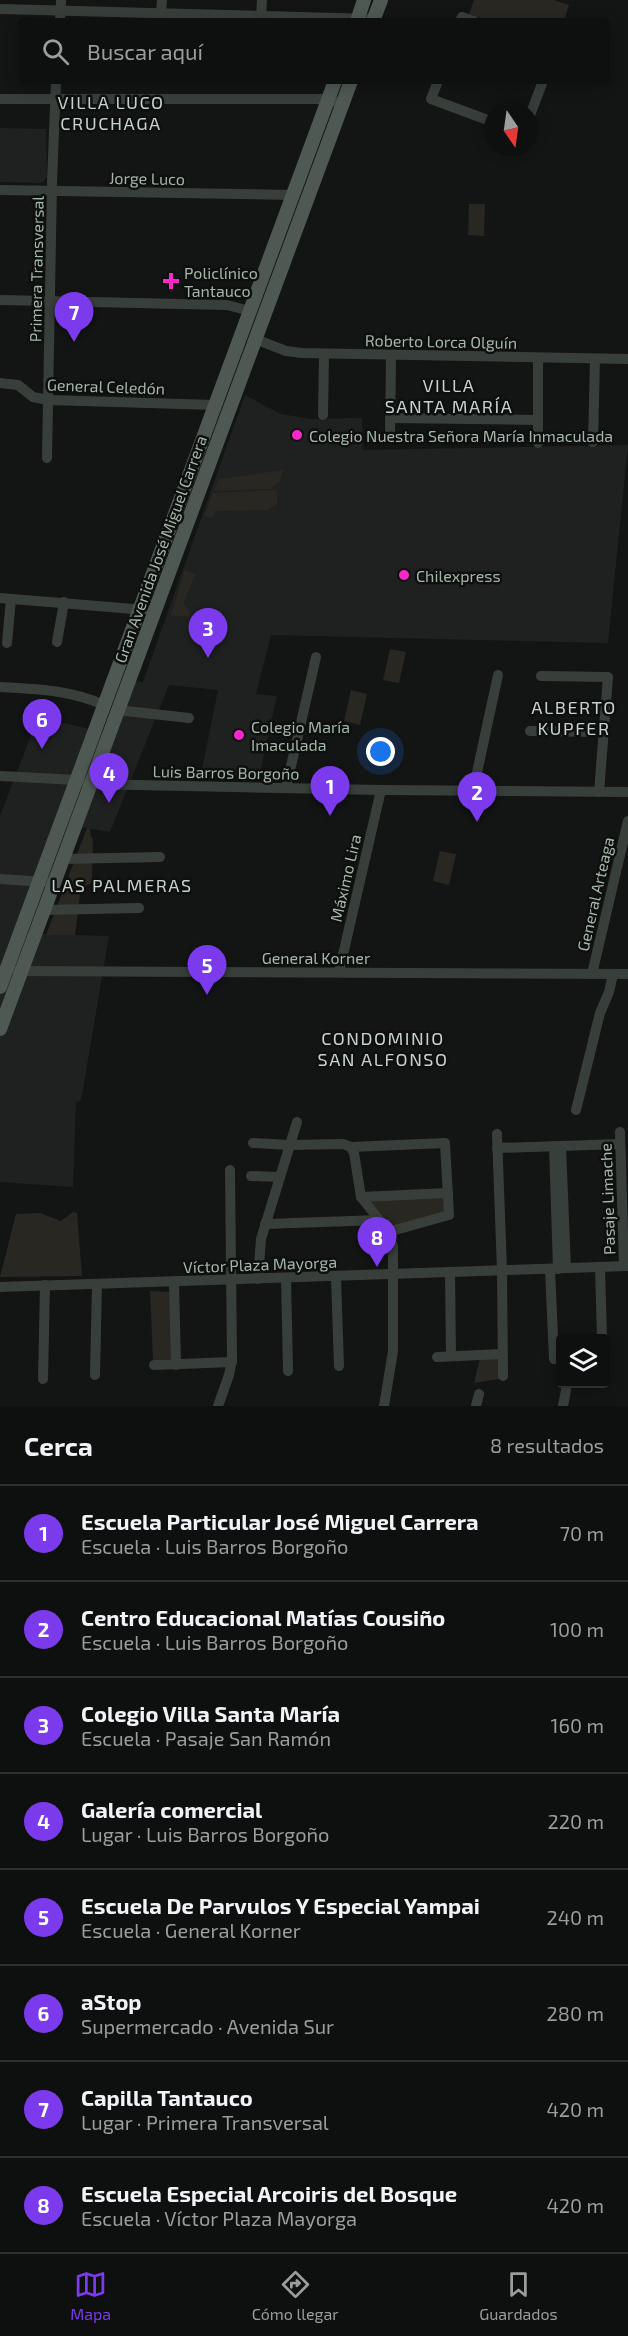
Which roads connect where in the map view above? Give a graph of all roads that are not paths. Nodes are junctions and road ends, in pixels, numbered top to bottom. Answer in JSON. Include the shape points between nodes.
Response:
{"nodes":[{"id":1,"x":162,"y":0,"type":"edge"},
{"id":2,"x":262,"y":0,"type":"edge"},
{"id":3,"x":364,"y":0,"type":"edge"},
{"id":4,"x":381,"y":0,"type":"edge"},
{"id":5,"x":0,"y":9,"type":"edge"},
{"id":6,"x":60,"y":10,"type":"edge"},
{"id":7,"x":161,"y":13,"type":"junction"},
{"id":8,"x":261,"y":16,"type":"junction"},
{"id":9,"x":310,"y":18,"type":"edge"},
{"id":10,"x":359,"y":18,"type":"edge"},
{"id":11,"x":374,"y":18,"type":"edge"},
{"id":12,"x":56,"y":84,"type":"edge"},
{"id":13,"x":334,"y":84,"type":"edge"},
{"id":14,"x":350,"y":84,"type":"edge"},
{"id":15,"x":437,"y":84,"type":"edge"},
{"id":16,"x":542,"y":84,"type":"edge"},
{"id":17,"x":0,"y":99,"type":"edge"},
{"id":18,"x":55,"y":99,"type":"junction"},
{"id":19,"x":328,"y":99,"type":"junction"},
{"id":20,"x":535,"y":102,"type":"edge"},
{"id":21,"x":342,"y":105,"type":"junction"},
{"id":22,"x":484,"y":119,"type":"edge"},
{"id":23,"x":0,"y":190,"type":"edge"},
{"id":24,"x":52,"y":191,"type":"junction"},
{"id":25,"x":292,"y":195,"type":"junction"},
{"id":26,"x":0,"y":300,"type":"edge"},
{"id":27,"x":50,"y":300,"type":"junction"},
{"id":28,"x":250,"y":311,"type":"junction"},
{"id":29,"x":255,"y":339,"type":"junction"},
{"id":30,"x":324,"y":354,"type":"junction"},
{"id":31,"x":391,"y":355,"type":"junction"},
{"id":32,"x":538,"y":358,"type":"junction"},
{"id":33,"x":595,"y":359,"type":"junction"},
{"id":34,"x":628,"y":359,"type":"edge"},
{"id":35,"x":0,"y":383,"type":"edge"},
{"id":36,"x":48,"y":400,"type":"junction"},
{"id":37,"x":215,"y":405,"type":"junction"},
{"id":38,"x":323,"y":415,"type":"dead end"},
{"id":39,"x":390,"y":418,"type":"junction"},
{"id":40,"x":538,"y":420,"type":"junction"},
{"id":41,"x":390,"y":437,"type":"dead end"},
{"id":42,"x":593,"y":442,"type":"dead end"},
{"id":43,"x":538,"y":443,"type":"dead end"},
{"id":44,"x":47,"y":458,"type":"dead end"},
{"id":45,"x":6,"y":598,"type":"edge"},
{"id":46,"x":64,"y":602,"type":"junction"},
{"id":47,"x":140,"y":608,"type":"junction"},
{"id":48,"x":154,"y":613,"type":"junction"},
{"id":49,"x":57,"y":642,"type":"dead end"},
{"id":50,"x":7,"y":643,"type":"dead end"},
{"id":51,"x":316,"y":657,"type":"dead end"},
{"id":52,"x":498,"y":675,"type":"dead end"},
{"id":53,"x":541,"y":676,"type":"dead end"},
{"id":54,"x":0,"y":687,"type":"edge"},
{"id":55,"x":111,"y":707,"type":"junction"},
{"id":56,"x":189,"y":718,"type":"dead end"},
{"id":57,"x":530,"y":731,"type":"dead end"},
{"id":58,"x":603,"y":732,"type":"junction"},
{"id":59,"x":0,"y":776,"type":"edge"},
{"id":60,"x":83,"y":782,"type":"junction"},
{"id":61,"x":286,"y":788,"type":"junction"},
{"id":62,"x":381,"y":790,"type":"junction"},
{"id":63,"x":473,"y":791,"type":"junction"},
{"id":64,"x":599,"y":792,"type":"junction"},
{"id":65,"x":628,"y":792,"type":"edge"},
{"id":66,"x":628,"y":821,"type":"edge"},
{"id":67,"x":160,"y":857,"type":"dead end"},
{"id":68,"x":62,"y":859,"type":"junction"},
{"id":69,"x":0,"y":879,"type":"edge"},
{"id":70,"x":46,"y":882,"type":"junction"},
{"id":71,"x":139,"y":908,"type":"dead end"},
{"id":72,"x":43,"y":910,"type":"junction"},
{"id":73,"x":22,"y":970,"type":"junction"},
{"id":74,"x":339,"y":972,"type":"junction"},
{"id":75,"x":592,"y":974,"type":"junction"},
{"id":76,"x":613,"y":974,"type":"junction"},
{"id":77,"x":628,"y":974,"type":"edge"},
{"id":78,"x":1,"y":980,"type":"edge"},
{"id":79,"x":0,"y":1029,"type":"edge"},
{"id":80,"x":576,"y":1110,"type":"dead end"},
{"id":81,"x":297,"y":1122,"type":"dead end"},
{"id":82,"x":620,"y":1132,"type":"dead end"},
{"id":83,"x":497,"y":1134,"type":"dead end"},
{"id":84,"x":253,"y":1143,"type":"dead end"},
{"id":85,"x":620,"y":1144,"type":"junction"},
{"id":86,"x":290,"y":1145,"type":"junction"},
{"id":87,"x":557,"y":1146,"type":"junction"},
{"id":88,"x":351,"y":1147,"type":"junction"},
{"id":89,"x":497,"y":1148,"type":"junction"},
{"id":90,"x":230,"y":1170,"type":"dead end"},
{"id":91,"x":251,"y":1176,"type":"dead end"},
{"id":92,"x":280,"y":1177,"type":"junction"},
{"id":93,"x":448,"y":1193,"type":"junction"},
{"id":94,"x":361,"y":1197,"type":"junction"},
{"id":95,"x":379,"y":1220,"type":"junction"},
{"id":96,"x":265,"y":1224,"type":"junction"},
{"id":97,"x":388,"y":1232,"type":"junction"},
{"id":98,"x":626,"y":1266,"type":"edge"},
{"id":99,"x":600,"y":1267,"type":"junction"},
{"id":100,"x":558,"y":1269,"type":"junction"},
{"id":101,"x":502,"y":1271,"type":"junction"},
{"id":102,"x":450,"y":1272,"type":"junction"},
{"id":103,"x":394,"y":1274,"type":"junction"},
{"id":104,"x":336,"y":1277,"type":"junction"},
{"id":105,"x":286,"y":1278,"type":"junction"},
{"id":106,"x":258,"y":1279,"type":"junction"},
{"id":107,"x":230,"y":1280,"type":"junction"},
{"id":108,"x":174,"y":1282,"type":"junction"},
{"id":109,"x":97,"y":1284,"type":"junction"},
{"id":110,"x":45,"y":1286,"type":"junction"},
{"id":111,"x":0,"y":1287,"type":"edge"},
{"id":112,"x":603,"y":1334,"type":"edge"},
{"id":113,"x":502,"y":1354,"type":"junction"},
{"id":114,"x":451,"y":1356,"type":"junction"},
{"id":115,"x":437,"y":1357,"type":"dead end"},
{"id":116,"x":554,"y":1359,"type":"dead end"},
{"id":117,"x":232,"y":1362,"type":"junction"},
{"id":118,"x":154,"y":1365,"type":"dead end"},
{"id":119,"x":176,"y":1365,"type":"junction"},
{"id":120,"x":339,"y":1366,"type":"dead end"},
{"id":121,"x":288,"y":1371,"type":"dead end"},
{"id":122,"x":95,"y":1375,"type":"dead end"},
{"id":123,"x":503,"y":1377,"type":"dead end"},
{"id":124,"x":43,"y":1379,"type":"dead end"},
{"id":125,"x":566,"y":1390,"type":"dead end"},
{"id":126,"x":478,"y":1394,"type":"dead end"},
{"id":127,"x":218,"y":1406,"type":"edge"},
{"id":128,"x":384,"y":1406,"type":"edge"},
{"id":129,"x":476,"y":1406,"type":"edge"},
{"id":130,"x":563,"y":1406,"type":"edge"}],
"edges":[{"from":1,"to":7,"type":"street"},
{"from":2,"to":8,"type":"street"},
{"from":3,"to":10,"type":"main road"},
{"from":4,"to":11,"type":"main road"},
{"from":5,"to":6,"type":"street"},
{"from":6,"to":7,"type":"street"},
{"from":7,"to":8,"type":"street"},
{"from":8,"to":9,"type":"street"},
{"from":12,"to":18,"type":"street","name":"Primera Transversal"},
{"from":13,"to":19,"type":"main road","name":"Gran Avenida José Miguel Carrera"},
{"from":14,"to":21,"type":"main road","name":"Gran Avenida José Miguel Carrera"},
{"from":15,"to":22,"type":"street","via":[[431,99]]},
{"from":16,"to":20,"type":"street"},
{"from":17,"to":18,"type":"street"},
{"from":18,"to":19,"type":"street"},
{"from":18,"to":24,"type":"street","name":"Primera Transversal"},
{"from":19,"to":21,"type":"street"},
{"from":19,"to":25,"type":"main road","name":"Gran Avenida José Miguel Carrera"},
{"from":21,"to":29,"type":"main road","name":"Gran Avenida José Miguel Carrera"},
{"from":23,"to":24,"type":"street","name":"Jorge Luco"},
{"from":24,"to":25,"type":"street","name":"Jorge Luco"},
{"from":24,"to":27,"type":"street","name":"Primera Transversal"},
{"from":25,"to":28,"type":"main road","name":"Gran Avenida José Miguel Carrera"},
{"from":26,"to":27,"type":"street"},
{"from":27,"to":28,"type":"street","via":[[227,305]]},
{"from":27,"to":36,"type":"street","name":"Primera Transversal"},
{"from":28,"to":37,"type":"main road","name":"Gran Avenida José Miguel Carrera"},
{"from":29,"to":30,"type":"street","name":"Roberto Lorca Olguín","via":[[292,352]]},
{"from":29,"to":48,"type":"main road","name":"Gran Avenida José Miguel Carrera"},
{"from":30,"to":31,"type":"street","name":"Roberto Lorca Olguín"},
{"from":30,"to":38,"type":"street"},
{"from":31,"to":32,"type":"street","name":"Roberto Lorca Olguín"},
{"from":31,"to":39,"type":"street"},
{"from":32,"to":33,"type":"street","name":"Roberto Lorca Olguín"},
{"from":32,"to":40,"type":"street"},
{"from":33,"to":34,"type":"street","name":"Roberto Lorca Olguín"},
{"from":33,"to":42,"type":"street"},
{"from":35,"to":36,"type":"street","name":"General Celedón","via":[[18,385],[33,397]]},
{"from":36,"to":37,"type":"street","name":"General Celedón"},
{"from":36,"to":44,"type":"street","name":"Primera Transversal"},
{"from":37,"to":47,"type":"main road","name":"Gran Avenida José Miguel Carrera"},
{"from":39,"to":40,"type":"street"},
{"from":39,"to":41,"type":"street"},
{"from":40,"to":43,"type":"street"},
{"from":45,"to":46,"type":"street"},
{"from":45,"to":50,"type":"street"},
{"from":46,"to":47,"type":"street"},
{"from":46,"to":49,"type":"street"},
{"from":47,"to":48,"type":"street"},
{"from":47,"to":55,"type":"main road","name":"Gran Avenida José Miguel Carrera"},
{"from":48,"to":55,"type":"main road","name":"Gran Avenida José Miguel Carrera"},
{"from":51,"to":61,"type":"street"},
{"from":52,"to":63,"type":"street"},
{"from":53,"to":58,"type":"street","via":[[608,677]]},
{"from":54,"to":55,"type":"street","via":[[61,691]]},
{"from":55,"to":56,"type":"street"},
{"from":55,"to":60,"type":"main road","name":"Gran Avenida José Miguel Carrera"},
{"from":57,"to":58,"type":"street"},
{"from":58,"to":64,"type":"street"},
{"from":59,"to":60,"type":"street","name":"Luis Barros Borgoño"},
{"from":60,"to":61,"type":"street","name":"Luis Barros Borgoño"},
{"from":60,"to":68,"type":"main road","name":"Gran Avenida José Miguel Carrera"},
{"from":60,"to":70,"type":"main road","name":"Gran Avenida José Miguel Carrera"},
{"from":61,"to":62,"type":"street","name":"Luis Barros Borgoño"},
{"from":62,"to":63,"type":"street","name":"Luis Barros Borgoño"},
{"from":62,"to":74,"type":"street","name":"Máximo Lira"},
{"from":63,"to":64,"type":"street","name":"Luis Barros Borgoño"},
{"from":64,"to":65,"type":"street","name":"Luis Barros Borgoño"},
{"from":66,"to":75,"type":"street","name":"General Arteaga"},
{"from":67,"to":68,"type":"street"},
{"from":68,"to":70,"type":"main road","name":"Gran Avenida José Miguel Carrera"},
{"from":69,"to":70,"type":"street"},
{"from":70,"to":72,"type":"main road","name":"Gran Avenida José Miguel Carrera"},
{"from":70,"to":78,"type":"main road","name":"Gran Avenida José Miguel Carrera"},
{"from":71,"to":72,"type":"street"},
{"from":72,"to":73,"type":"main road","name":"Gran Avenida José Miguel Carrera"},
{"from":73,"to":74,"type":"street","name":"General Korner"},
{"from":73,"to":78,"type":"street","name":"General Korner"},
{"from":73,"to":79,"type":"main road","name":"Gran Avenida José Miguel Carrera"},
{"from":74,"to":75,"type":"street","name":"General Korner"},
{"from":75,"to":76,"type":"street","name":"General Korner"},
{"from":76,"to":77,"type":"street","name":"General Korner"},
{"from":76,"to":80,"type":"street"},
{"from":81,"to":86,"type":"street"},
{"from":82,"to":85,"type":"street","name":"Pasaje Limache"},
{"from":83,"to":89,"type":"street"},
{"from":84,"to":86,"type":"street"},
{"from":85,"to":87,"type":"street"},
{"from":85,"to":98,"type":"street","name":"Pasaje Limache"},
{"from":86,"to":88,"type":"street"},
{"from":86,"to":92,"type":"street"},
{"from":87,"to":89,"type":"street"},
{"from":87,"to":100,"type":"street"},
{"from":88,"to":93,"type":"street","via":[[445,1143]]},
{"from":88,"to":94,"type":"street"},
{"from":89,"to":101,"type":"street"},
{"from":90,"to":107,"type":"street"},
{"from":91,"to":92,"type":"street"},
{"from":92,"to":96,"type":"street"},
{"from":93,"to":94,"type":"street"},
{"from":93,"to":97,"type":"street","via":[[449,1215]]},
{"from":94,"to":95,"type":"street"},
{"from":95,"to":96,"type":"street"},
{"from":95,"to":97,"type":"street"},
{"from":96,"to":106,"type":"street","via":[[258,1254]]},
{"from":97,"to":103,"type":"street"},
{"from":98,"to":99,"type":"street","name":"Víctor Plaza Mayorga"},
{"from":99,"to":100,"type":"street","name":"Víctor Plaza Mayorga"},
{"from":99,"to":112,"type":"street"},
{"from":100,"to":101,"type":"street","name":"Víctor Plaza Mayorga"},
{"from":100,"to":116,"type":"street"},
{"from":101,"to":102,"type":"street","name":"Víctor Plaza Mayorga"},
{"from":101,"to":113,"type":"street"},
{"from":102,"to":103,"type":"street","name":"Víctor Plaza Mayorga"},
{"from":102,"to":114,"type":"street"},
{"from":103,"to":104,"type":"street","name":"Víctor Plaza Mayorga"},
{"from":103,"to":128,"type":"street","via":[[393,1361]]},
{"from":104,"to":105,"type":"street","name":"Víctor Plaza Mayorga"},
{"from":104,"to":120,"type":"street"},
{"from":105,"to":106,"type":"street","name":"Víctor Plaza Mayorga"},
{"from":105,"to":121,"type":"street"},
{"from":106,"to":107,"type":"street","name":"Víctor Plaza Mayorga"},
{"from":107,"to":108,"type":"street","name":"Víctor Plaza Mayorga"},
{"from":107,"to":117,"type":"street"},
{"from":108,"to":109,"type":"street","name":"Víctor Plaza Mayorga"},
{"from":108,"to":119,"type":"street"},
{"from":109,"to":110,"type":"street","name":"Víctor Plaza Mayorga"},
{"from":109,"to":122,"type":"street"},
{"from":110,"to":111,"type":"street","name":"Víctor Plaza Mayorga"},
{"from":110,"to":124,"type":"street"},
{"from":113,"to":114,"type":"street"},
{"from":113,"to":123,"type":"street"},
{"from":114,"to":115,"type":"street"},
{"from":117,"to":119,"type":"street"},
{"from":117,"to":127,"type":"street"},
{"from":118,"to":119,"type":"street"},
{"from":125,"to":130,"type":"street"},
{"from":126,"to":129,"type":"street"}]}
